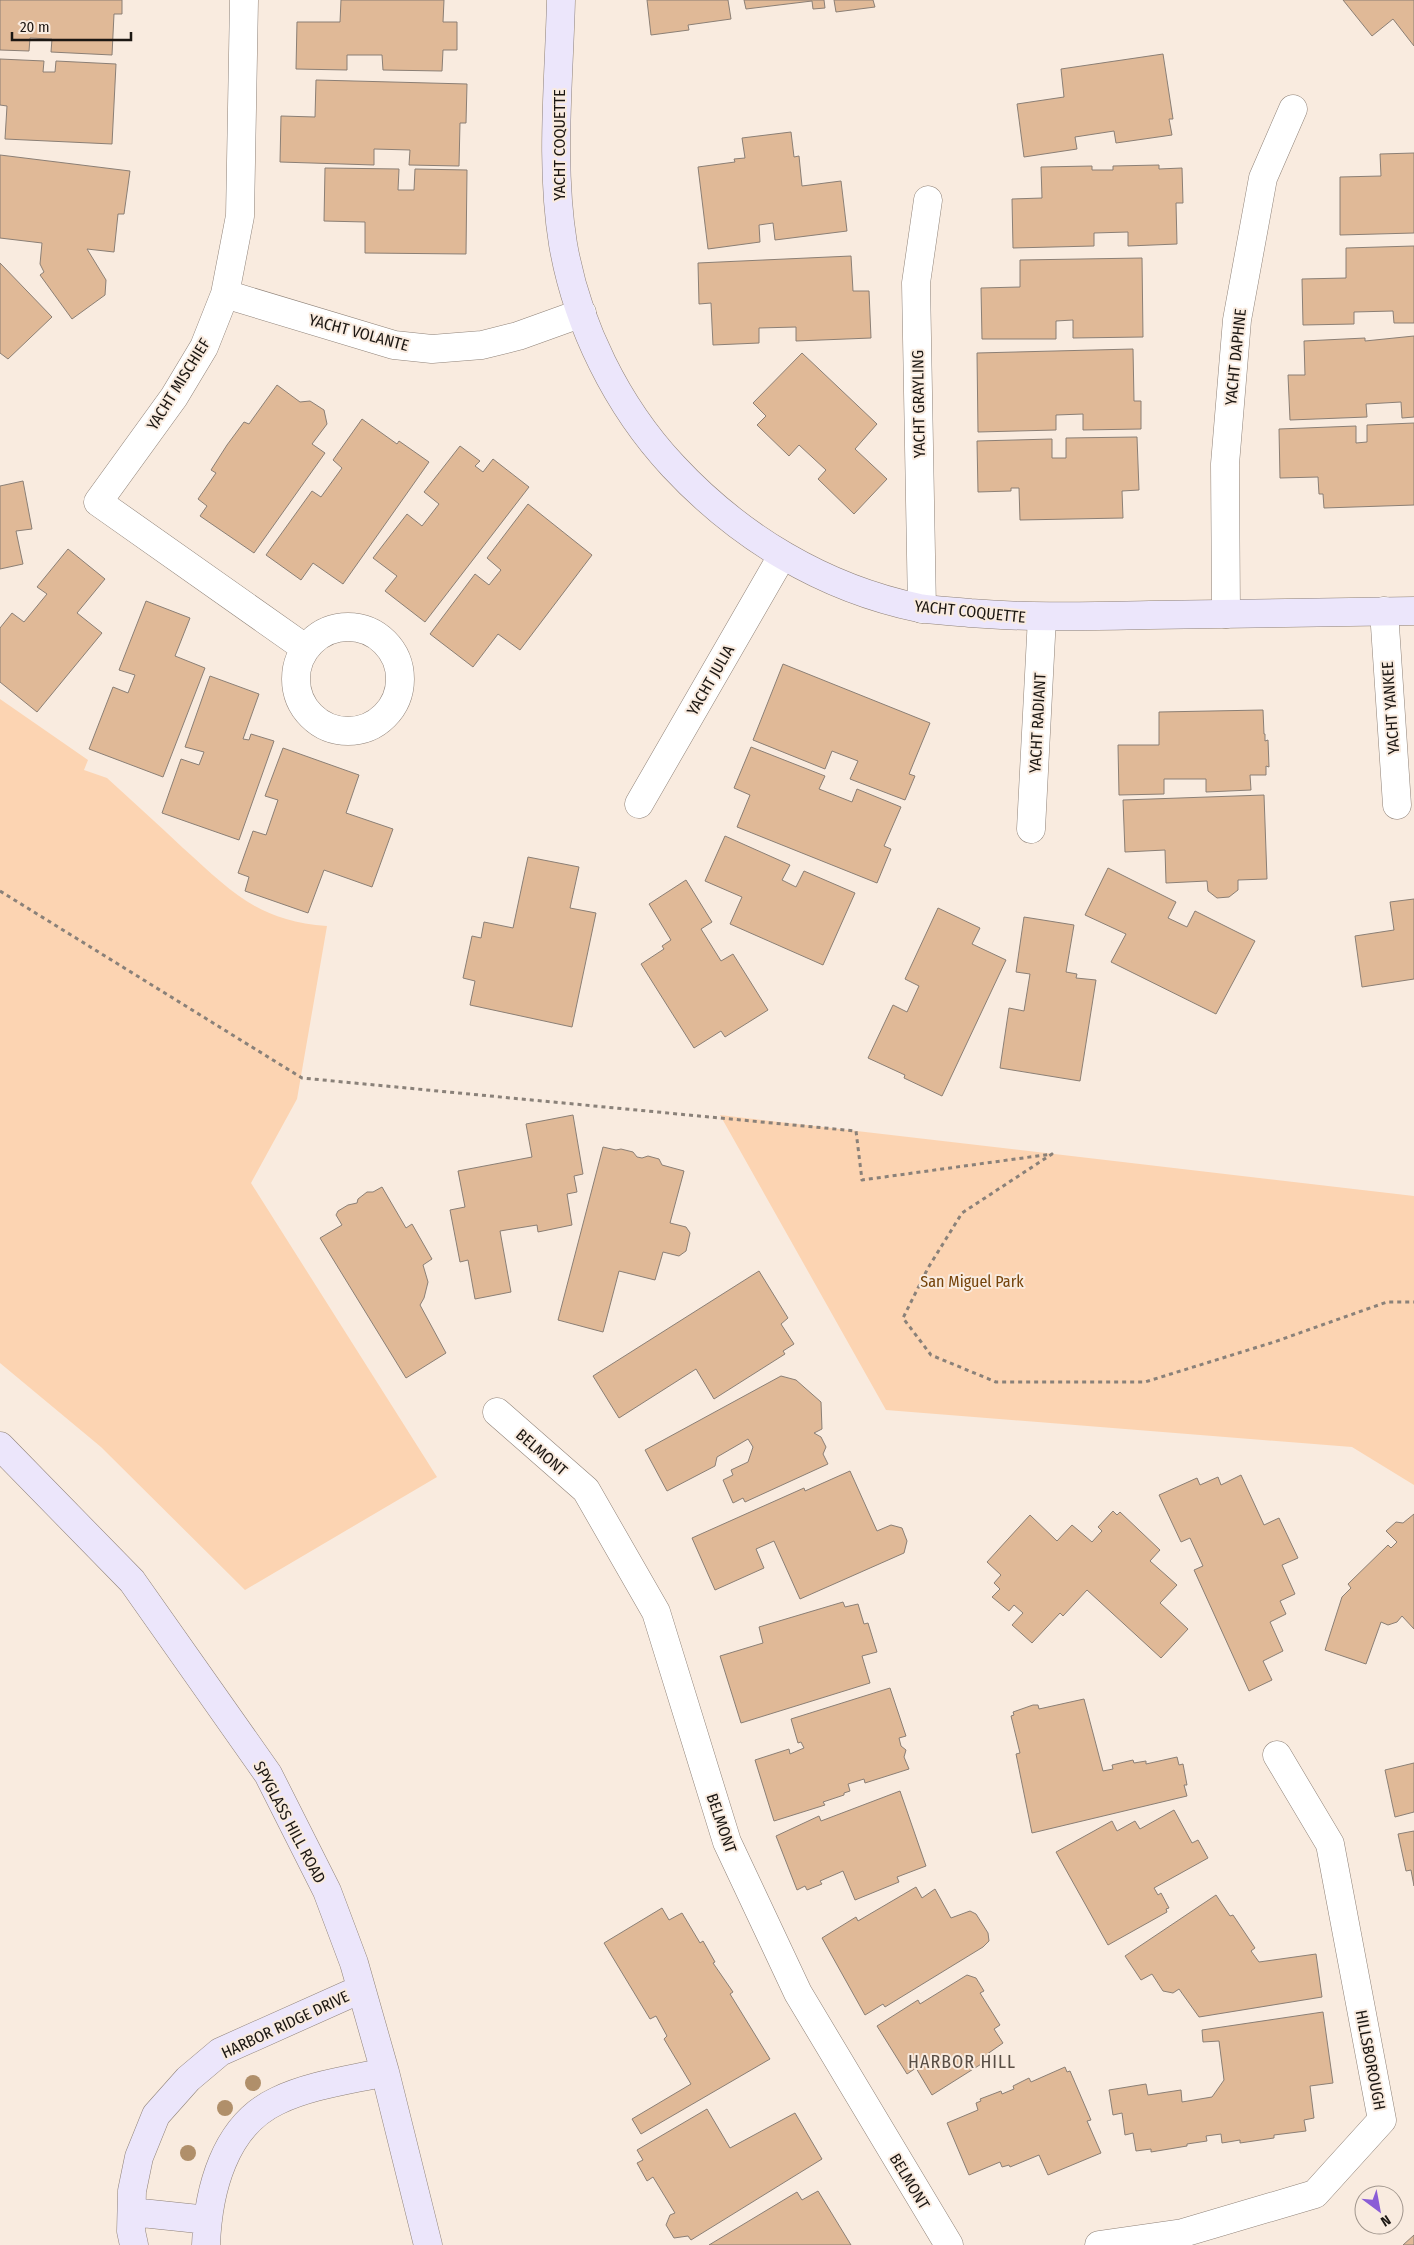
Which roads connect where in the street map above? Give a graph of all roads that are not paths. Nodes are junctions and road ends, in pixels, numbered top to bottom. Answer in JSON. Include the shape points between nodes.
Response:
{"nodes":[{"id":1,"x":244,"y":0,"type":"edge"},
{"id":2,"x":561,"y":0,"type":"edge"},
{"id":3,"x":1293,"y":108,"type":"dead end"},
{"id":4,"x":928,"y":200,"type":"dead end"},
{"id":5,"x":225,"y":294,"type":"junction"},
{"id":6,"x":582,"y":313,"type":"junction"},
{"id":7,"x":782,"y":556,"type":"junction"},
{"id":8,"x":922,"y":609,"type":"junction"},
{"id":9,"x":1384,"y":611,"type":"junction"},
{"id":10,"x":1414,"y":611,"type":"edge"},
{"id":11,"x":1226,"y":614,"type":"junction"},
{"id":12,"x":1042,"y":617,"type":"junction"},
{"id":13,"x":305,"y":648,"type":"dead end"},
{"id":14,"x":638,"y":804,"type":"dead end"},
{"id":15,"x":1397,"y":805,"type":"dead end"},
{"id":16,"x":1031,"y":829,"type":"dead end"},
{"id":17,"x":497,"y":1412,"type":"dead end"},
{"id":18,"x":0,"y":1446,"type":"edge"},
{"id":19,"x":1276,"y":1755,"type":"dead end"},
{"id":20,"x":361,"y":1988,"type":"junction"},
{"id":21,"x":385,"y":2072,"type":"junction"},
{"id":22,"x":132,"y":2212,"type":"junction"},
{"id":23,"x":207,"y":2233,"type":"edge"},
{"id":24,"x":1184,"y":2239,"type":"edge"},
{"id":25,"x":134,"y":2245,"type":"edge"},
{"id":26,"x":428,"y":2245,"type":"edge"},
{"id":27,"x":949,"y":2245,"type":"edge"},
{"id":28,"x":1099,"y":2245,"type":"edge"}],
"edges":[{"from":1,"to":5,"type":"street","name":"YACHT MISCHIEF","via":[[240,216]]},
{"from":2,"to":6,"type":"street","name":"YACHT COQUETTE","via":[[556,173],[563,244]]},
{"from":3,"to":11,"type":"street","name":"YACHT DAPHNE","via":[[1263,178],[1237,320],[1225,464]]},
{"from":4,"to":8,"type":"street","name":"YACHT GRAYLING","via":[[916,283]]},
{"from":5,"to":6,"type":"street","name":"YACHT VOLANTE","via":[[394,345],[432,349],[482,345]]},
{"from":5,"to":13,"type":"street","name":"YACHT MISCHIEF","via":[[204,347],[174,397],[98,502]]},
{"from":6,"to":7,"type":"street","name":"YACHT COQUETTE","via":[[612,381],[652,443],[703,498]]},
{"from":7,"to":8,"type":"street","name":"YACHT COQUETTE","via":[[873,596]]},
{"from":7,"to":14,"type":"street","name":"YACHT JULIA"},
{"from":8,"to":12,"type":"street","name":"YACHT COQUETTE"},
{"from":9,"to":10,"type":"street","name":"YACHT COQUETTE"},
{"from":9,"to":11,"type":"street","name":"YACHT COQUETTE"},
{"from":9,"to":15,"type":"street","name":"YACHT YANKEE"},
{"from":11,"to":12,"type":"street","name":"YACHT COQUETTE"},
{"from":12,"to":16,"type":"street","name":"YACHT RADIANT"},
{"from":17,"to":27,"type":"street","name":"BELMONT","via":[[586,1490],[656,1612],[726,1842],[798,1994]]},
{"from":18,"to":20,"type":"street","name":"SPYGLASS HILL ROAD","via":[[132,1581],[268,1774],[327,1891]]},
{"from":19,"to":24,"type":"street","name":"HILLSBOROUGH","via":[[1330,1844],[1382,2120],[1315,2194]]},
{"from":20,"to":21,"type":"street","name":"SPYGLASS HILL ROAD"},
{"from":20,"to":22,"type":"street","name":"HARBOR RIDGE DRIVE","via":[[220,2052],[188,2079],[156,2115],[139,2157],[132,2191]]},
{"from":21,"to":23,"type":"street","via":[[302,2092],[276,2101],[254,2117],[233,2138],[216,2180]]},
{"from":21,"to":26,"type":"street","name":"SPYGLASS HILL ROAD"},
{"from":22,"to":23,"type":"street"},
{"from":22,"to":25,"type":"street","name":"HARBOR RIDGE DRIVE"},
{"from":24,"to":28,"type":"street","name":"HILLSBOROUGH"}]}
